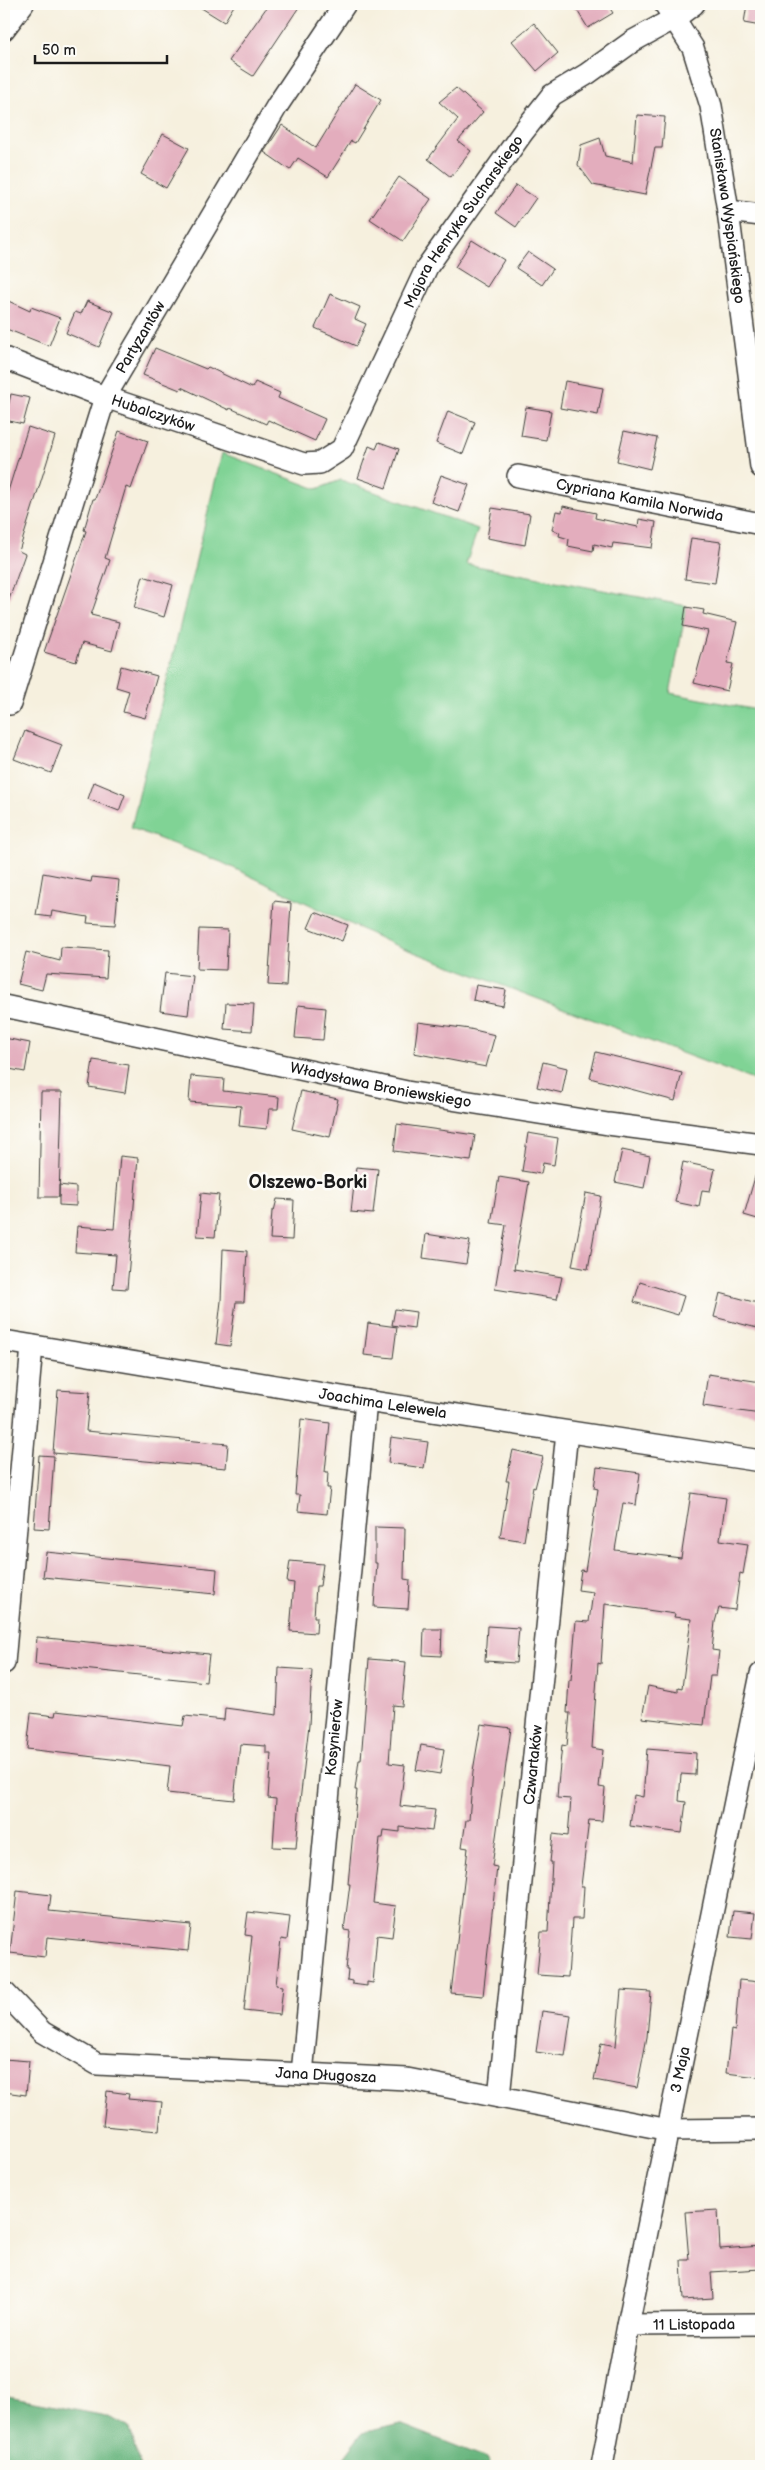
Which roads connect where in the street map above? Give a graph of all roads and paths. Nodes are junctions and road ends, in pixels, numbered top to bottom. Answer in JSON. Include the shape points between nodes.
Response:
{"nodes":[{"id":1,"x":23,"y":4,"type":"edge"},
{"id":2,"x":345,"y":4,"type":"edge"},
{"id":3,"x":694,"y":4,"type":"edge"},
{"id":4,"x":670,"y":11,"type":"edge"},
{"id":5,"x":4,"y":29,"type":"edge"},
{"id":6,"x":728,"y":211,"type":"junction"},
{"id":7,"x":761,"y":215,"type":"edge"},
{"id":8,"x":4,"y":358,"type":"edge"},
{"id":9,"x":105,"y":397,"type":"junction"},
{"id":10,"x":304,"y":464,"type":"joint"},
{"id":11,"x":761,"y":466,"type":"edge"},
{"id":12,"x":518,"y":476,"type":"dead end"},
{"id":13,"x":761,"y":524,"type":"edge"},
{"id":14,"x":10,"y":704,"type":"dead end"},
{"id":15,"x":4,"y":1006,"type":"edge"},
{"id":16,"x":761,"y":1144,"type":"edge"},
{"id":17,"x":4,"y":1342,"type":"edge"},
{"id":18,"x":32,"y":1346,"type":"junction"},
{"id":19,"x":366,"y":1401,"type":"junction"},
{"id":20,"x":567,"y":1432,"type":"junction"},
{"id":21,"x":761,"y":1462,"type":"edge"},
{"id":22,"x":4,"y":1663,"type":"edge"},
{"id":23,"x":761,"y":1674,"type":"edge"},
{"id":24,"x":4,"y":1992,"type":"edge"},
{"id":25,"x":302,"y":2074,"type":"junction"},
{"id":26,"x":499,"y":2097,"type":"junction"},
{"id":27,"x":761,"y":2129,"type":"edge"},
{"id":28,"x":669,"y":2130,"type":"junction"},
{"id":29,"x":761,"y":2324,"type":"edge"},
{"id":30,"x":628,"y":2325,"type":"junction"},
{"id":31,"x":602,"y":2466,"type":"edge"}],
"edges":[{"from":1,"to":5,"type":"street"},
{"from":2,"to":9,"type":"street","name":"Partyzantów","via":[[277,106]]},
{"from":3,"to":4,"type":"street","name":"Majora Henryka Sucharskiego"},
{"from":4,"to":6,"type":"street","name":"Stanisława Wyspiańskiego","via":[[692,48],[711,106]]},
{"from":4,"to":10,"type":"street","name":"Majora Henryka Sucharskiego","via":[[587,74],[552,95],[427,267],[342,449],[320,463]]},
{"from":6,"to":7,"type":"street"},
{"from":6,"to":11,"type":"street","name":"Stanisława Wyspiańskiego"},
{"from":8,"to":9,"type":"street","name":"Hubalczyków"},
{"from":9,"to":10,"type":"street","name":"Hubalczyków"},
{"from":9,"to":14,"type":"street","name":"Partyzantów"},
{"from":12,"to":13,"type":"street","name":"Cypriana Kamila Norwida"},
{"from":15,"to":16,"type":"street","name":"Władysława Broniewskiego","via":[[406,1092]]},
{"from":17,"to":18,"type":"street","name":"Joachima Lelewela"},
{"from":18,"to":19,"type":"street","name":"Joachima Lelewela"},
{"from":18,"to":22,"type":"street"},
{"from":19,"to":20,"type":"street","name":"Joachima Lelewela"},
{"from":19,"to":25,"type":"street","name":"Kosynierów"},
{"from":20,"to":21,"type":"street","name":"Joachima Lelewela"},
{"from":20,"to":26,"type":"street","name":"Czwartaków"},
{"from":23,"to":28,"type":"street","name":"3 Maja"},
{"from":24,"to":25,"type":"street","name":"Jana Długosza","via":[[42,2032],[97,2064]]},
{"from":25,"to":26,"type":"street","name":"Jana Długosza","via":[[407,2079]]},
{"from":26,"to":28,"type":"street","name":"Jana Długosza"},
{"from":27,"to":28,"type":"street","name":"Jana Długosza"},
{"from":28,"to":30,"type":"street","name":"3 Maja"},
{"from":29,"to":30,"type":"street","name":"11 Listopada"},
{"from":30,"to":31,"type":"street","name":"3 Maja"}]}
